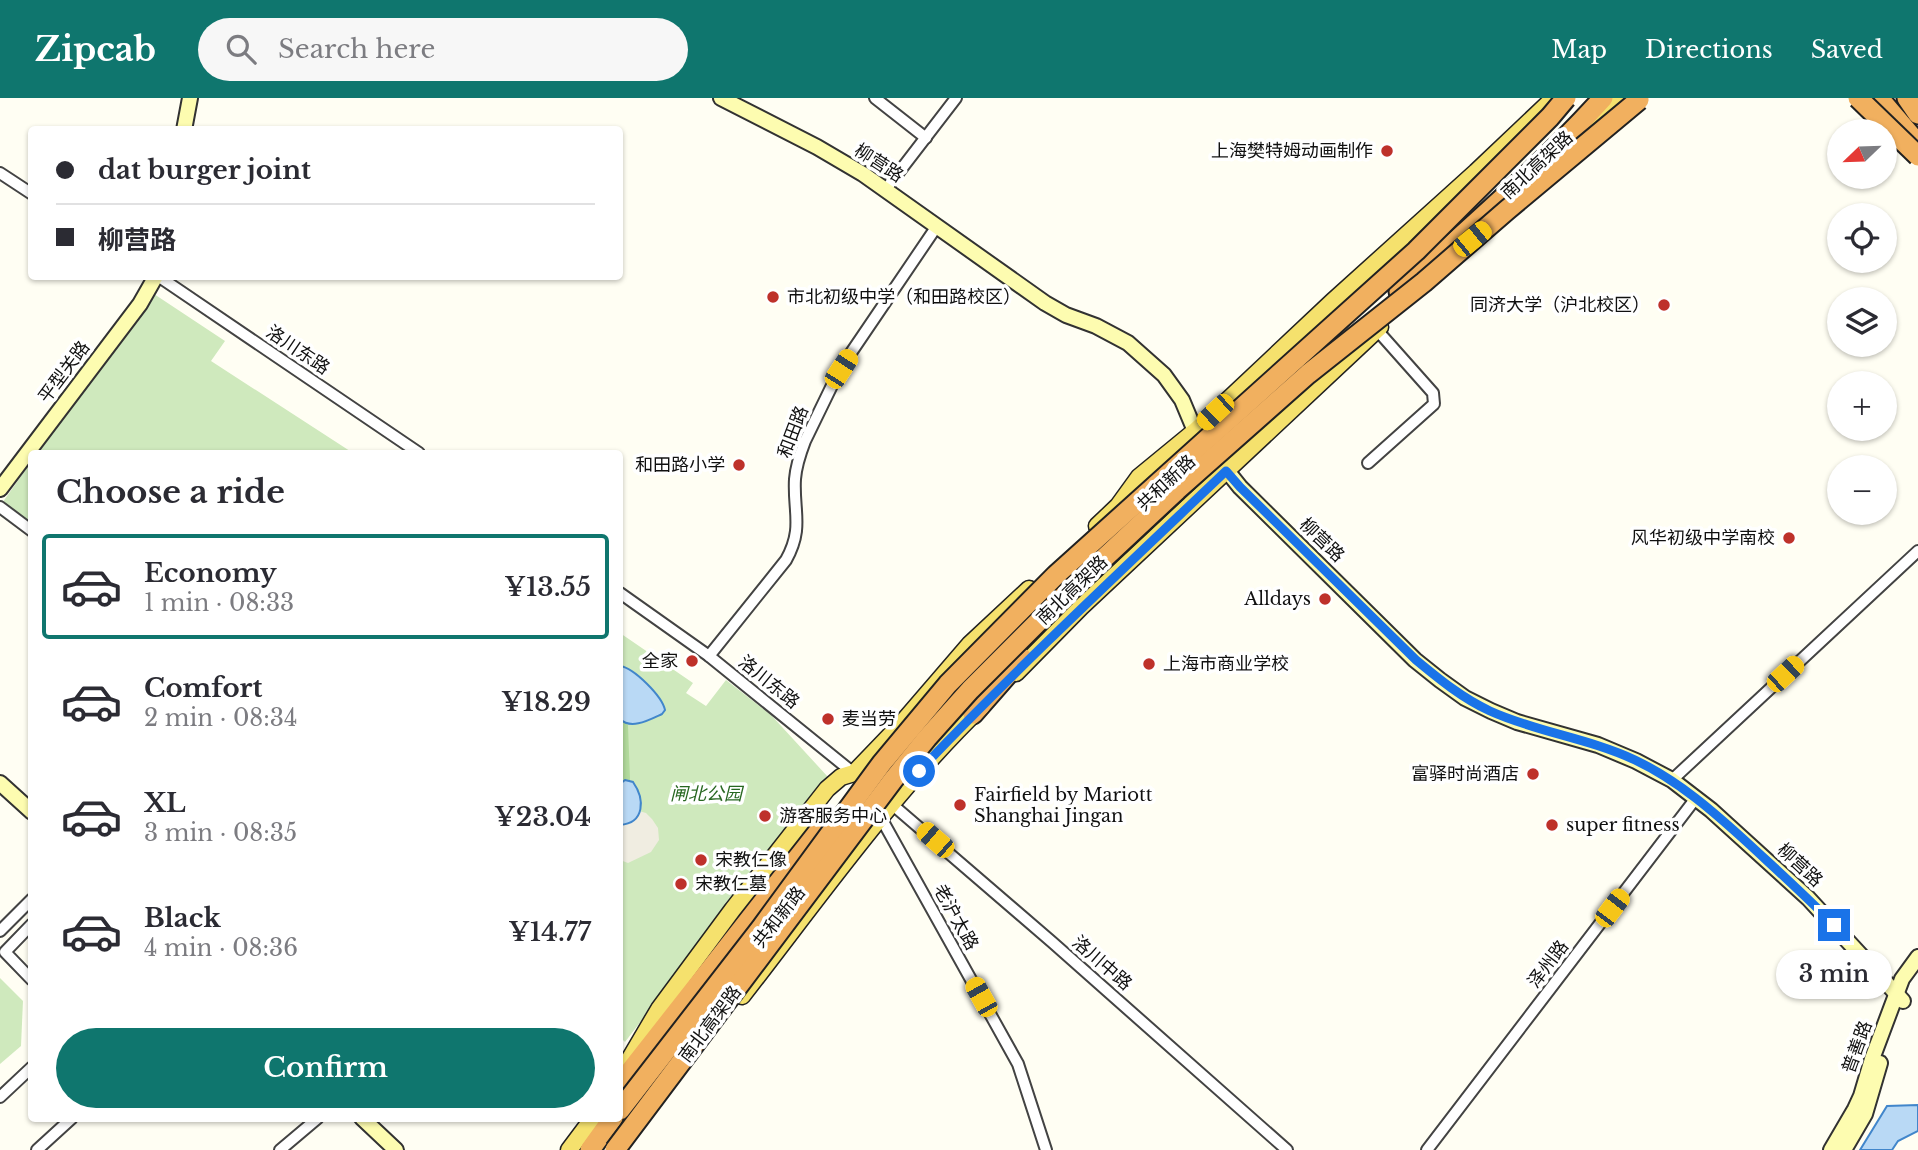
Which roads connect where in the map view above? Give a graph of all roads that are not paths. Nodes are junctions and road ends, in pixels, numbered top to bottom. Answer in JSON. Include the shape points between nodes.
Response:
{"nodes":[{"id":1,"x":190,"y":98,"type":"edge"},
{"id":2,"x":721,"y":98,"type":"edge"},
{"id":3,"x":875,"y":98,"type":"edge"},
{"id":4,"x":956,"y":98,"type":"edge"},
{"id":5,"x":1554,"y":98,"type":"edge"},
{"id":6,"x":1566,"y":98,"type":"edge"},
{"id":7,"x":1574,"y":98,"type":"edge"},
{"id":8,"x":1585,"y":98,"type":"edge"},
{"id":9,"x":1603,"y":98,"type":"edge"},
{"id":10,"x":1618,"y":98,"type":"edge"},
{"id":11,"x":1643,"y":98,"type":"edge"},
{"id":12,"x":1860,"y":98,"type":"edge"},
{"id":13,"x":1879,"y":98,"type":"edge"},
{"id":14,"x":1895,"y":98,"type":"edge"},
{"id":15,"x":1907,"y":98,"type":"edge"},
{"id":16,"x":1914,"y":98,"type":"edge"},
{"id":17,"x":1918,"y":103,"type":"edge"},
{"id":18,"x":1918,"y":114,"type":"edge"},
{"id":19,"x":1918,"y":124,"type":"edge"},
{"id":20,"x":185,"y":126,"type":"edge"},
{"id":21,"x":926,"y":138,"type":"junction"},
{"id":22,"x":1918,"y":144,"type":"edge"},
{"id":23,"x":1918,"y":156,"type":"edge"},
{"id":24,"x":1918,"y":163,"type":"edge"},
{"id":25,"x":1500,"y":167,"type":"junction"},
{"id":26,"x":1476,"y":172,"type":"junction"},
{"id":27,"x":0,"y":173,"type":"edge"},
{"id":28,"x":886,"y":189,"type":"junction"},
{"id":29,"x":28,"y":191,"type":"edge"},
{"id":30,"x":937,"y":226,"type":"junction"},
{"id":31,"x":1416,"y":251,"type":"junction"},
{"id":32,"x":1435,"y":270,"type":"junction"},
{"id":33,"x":155,"y":280,"type":"edge"},
{"id":34,"x":163,"y":280,"type":"edge"},
{"id":35,"x":1377,"y":330,"type":"junction"},
{"id":36,"x":1308,"y":374,"type":"junction"},
{"id":37,"x":1267,"y":410,"type":"junction"},
{"id":38,"x":1198,"y":434,"type":"junction"},
{"id":39,"x":30,"y":450,"type":"edge"},
{"id":40,"x":415,"y":450,"type":"edge"},
{"id":41,"x":28,"y":452,"type":"edge"},
{"id":42,"x":1368,"y":463,"type":"dead end"},
{"id":43,"x":1222,"y":466,"type":"junction"},
{"id":44,"x":0,"y":489,"type":"edge"},
{"id":45,"x":0,"y":507,"type":"edge"},
{"id":46,"x":28,"y":528,"type":"edge"},
{"id":47,"x":1918,"y":551,"type":"edge"},
{"id":48,"x":623,"y":595,"type":"edge"},
{"id":49,"x":709,"y":656,"type":"junction"},
{"id":50,"x":973,"y":714,"type":"junction"},
{"id":51,"x":882,"y":763,"type":"junction"},
{"id":52,"x":854,"y":773,"type":"junction"},
{"id":53,"x":1672,"y":780,"type":"junction"},
{"id":54,"x":0,"y":783,"type":"edge"},
{"id":55,"x":1696,"y":798,"type":"junction"},
{"id":56,"x":892,"y":804,"type":"junction"},
{"id":57,"x":28,"y":808,"type":"edge"},
{"id":58,"x":881,"y":818,"type":"junction"},
{"id":59,"x":28,"y":903,"type":"edge"},
{"id":60,"x":28,"y":928,"type":"edge"},
{"id":61,"x":0,"y":931,"type":"edge"},
{"id":62,"x":2,"y":950,"type":"edge"},
{"id":63,"x":1918,"y":957,"type":"edge"},
{"id":64,"x":1918,"y":972,"type":"edge"},
{"id":65,"x":28,"y":976,"type":"edge"},
{"id":66,"x":1899,"y":997,"type":"junction"},
{"id":67,"x":28,"y":1071,"type":"edge"},
{"id":68,"x":623,"y":1072,"type":"edge"},
{"id":69,"x":623,"y":1081,"type":"edge"},
{"id":70,"x":623,"y":1082,"type":"edge"},
{"id":71,"x":0,"y":1097,"type":"edge"},
{"id":72,"x":623,"y":1106,"type":"edge"},
{"id":73,"x":68,"y":1122,"type":"edge"},
{"id":74,"x":313,"y":1122,"type":"edge"},
{"id":75,"x":366,"y":1122,"type":"edge"},
{"id":76,"x":590,"y":1122,"type":"edge"},
{"id":77,"x":610,"y":1122,"type":"edge"},
{"id":78,"x":37,"y":1150,"type":"edge"},
{"id":79,"x":280,"y":1150,"type":"edge"},
{"id":80,"x":396,"y":1150,"type":"edge"},
{"id":81,"x":569,"y":1150,"type":"edge"},
{"id":82,"x":590,"y":1150,"type":"edge"},
{"id":83,"x":615,"y":1150,"type":"edge"},
{"id":84,"x":623,"y":1150,"type":"edge"},
{"id":85,"x":1046,"y":1150,"type":"edge"},
{"id":86,"x":1287,"y":1150,"type":"edge"},
{"id":87,"x":1427,"y":1150,"type":"edge"},
{"id":88,"x":1831,"y":1150,"type":"edge"},
{"id":89,"x":1844,"y":1150,"type":"edge"}],
"edges":[{"from":1,"to":20,"type":"main road"},
{"from":2,"to":28,"type":"main road","name":"柳营路"},
{"from":3,"to":21,"type":"street"},
{"from":4,"to":21,"type":"street"},
{"from":5,"to":26,"type":"main road","name":"共和新路"},
{"from":6,"to":31,"type":"highway","bridge":true},
{"from":7,"to":25,"type":"main road","name":"共和新路"},
{"from":8,"to":31,"type":"highway","name":"南北高架路","bridge":true,"via":[[1532,155]]},
{"from":9,"to":36,"type":"highway","name":"南北高架路","bridge":true,"via":[[1544,159]]},
{"from":10,"to":32,"type":"main road","name":"共和新路","via":[[1545,182]]},
{"from":11,"to":36,"type":"highway","bridge":true},
{"from":12,"to":23,"type":"highway","bridge":true},
{"from":12,"to":24,"type":"main road"},
{"from":13,"to":22,"type":"highway"},
{"from":14,"to":19,"type":"highway"},
{"from":15,"to":18,"type":"highway"},
{"from":16,"to":17,"type":"main road"},
{"from":21,"to":28,"type":"street"},
{"from":25,"to":26,"type":"main road"},
{"from":25,"to":38,"type":"main road","name":"共和新路"},
{"from":26,"to":38,"type":"main road","name":"共和新路"},
{"from":27,"to":29,"type":"street"},
{"from":28,"to":30,"type":"main road","name":"柳营路"},
{"from":30,"to":38,"type":"main road","name":"柳营路","via":[[1045,303],[1128,343],[1164,375]]},
{"from":30,"to":49,"type":"street","name":"和田路","via":[[841,369],[805,441],[795,480],[798,523],[792,549]]},
{"from":31,"to":51,"type":"highway","name":"南北高架路","bridge":true,"via":[[1056,575],[948,684]]},
{"from":32,"to":35,"type":"main road","name":"共和新路"},
{"from":32,"to":43,"type":"main road","name":"共和新路"},
{"from":33,"to":39,"type":"main road","name":"平型关路"},
{"from":34,"to":40,"type":"street","name":"洛川东路"},
{"from":35,"to":42,"type":"street","via":[[1433,393],[1434,404]]},
{"from":35,"to":43,"type":"main road","name":"共和新路"},
{"from":36,"to":37,"type":"highway","name":"南北高架路","bridge":true},
{"from":37,"to":50,"type":"highway","bridge":true,"via":[[1210,475],[1077,599]]},
{"from":37,"to":83,"type":"highway","name":"南北高架路","bridge":true,"via":[[1071,589],[927,738]]},
{"from":38,"to":43,"type":"main road","name":"柳营路"},
{"from":38,"to":52,"type":"main road","name":"共和新路","via":[[970,644]]},
{"from":41,"to":44,"type":"main road","name":"平型关路"},
{"from":43,"to":50,"type":"main road","name":"共和新路","via":[[1044,625],[997,674]]},
{"from":43,"to":53,"type":"main road","name":"柳营路","via":[[1416,660],[1465,698],[1517,722],[1617,752]]},
{"from":45,"to":46,"type":"street"},
{"from":47,"to":53,"type":"street"},
{"from":48,"to":49,"type":"street","name":"洛川东路"},
{"from":49,"to":52,"type":"street","name":"洛川东路"},
{"from":50,"to":56,"type":"main road","name":"共和新路"},
{"from":51,"to":69,"type":"highway","bridge":true,"via":[[825,823]]},
{"from":51,"to":72,"type":"highway","name":"南北高架路","bridge":true},
{"from":52,"to":56,"type":"street","name":"洛川东路"},
{"from":52,"to":68,"type":"main road","name":"共和新路","via":[[827,789],[733,909],[659,1009]]},
{"from":52,"to":70,"type":"main road","name":"共和新路","via":[[855,787],[674,1032]]},
{"from":53,"to":55,"type":"main road","name":"柳营路"},
{"from":54,"to":57,"type":"main road"},
{"from":55,"to":66,"type":"main road","name":"柳营路","via":[[1808,898]]},
{"from":55,"to":87,"type":"street","name":"泽州路"},
{"from":56,"to":58,"type":"main road","name":"共和新路"},
{"from":56,"to":86,"type":"street","name":"洛川中路"},
{"from":58,"to":84,"type":"main road","name":"共和新路"},
{"from":58,"to":85,"type":"street","name":"老沪太路","via":[[1018,1064]]},
{"from":59,"to":61,"type":"street"},
{"from":60,"to":62,"type":"street"},
{"from":62,"to":65,"type":"street"},
{"from":63,"to":66,"type":"main road","name":"普善路","via":[[1902,979]]},
{"from":64,"to":66,"type":"main road","name":"普善路"},
{"from":66,"to":88,"type":"main road","name":"普善路","via":[[1861,1096]]},
{"from":66,"to":89,"type":"main road","name":"普善路","via":[[1865,1114]]},
{"from":67,"to":71,"type":"street"},
{"from":73,"to":78,"type":"street"},
{"from":74,"to":79,"type":"street"},
{"from":75,"to":80,"type":"main road"},
{"from":76,"to":81,"type":"main road"},
{"from":77,"to":82,"type":"highway"}]}
